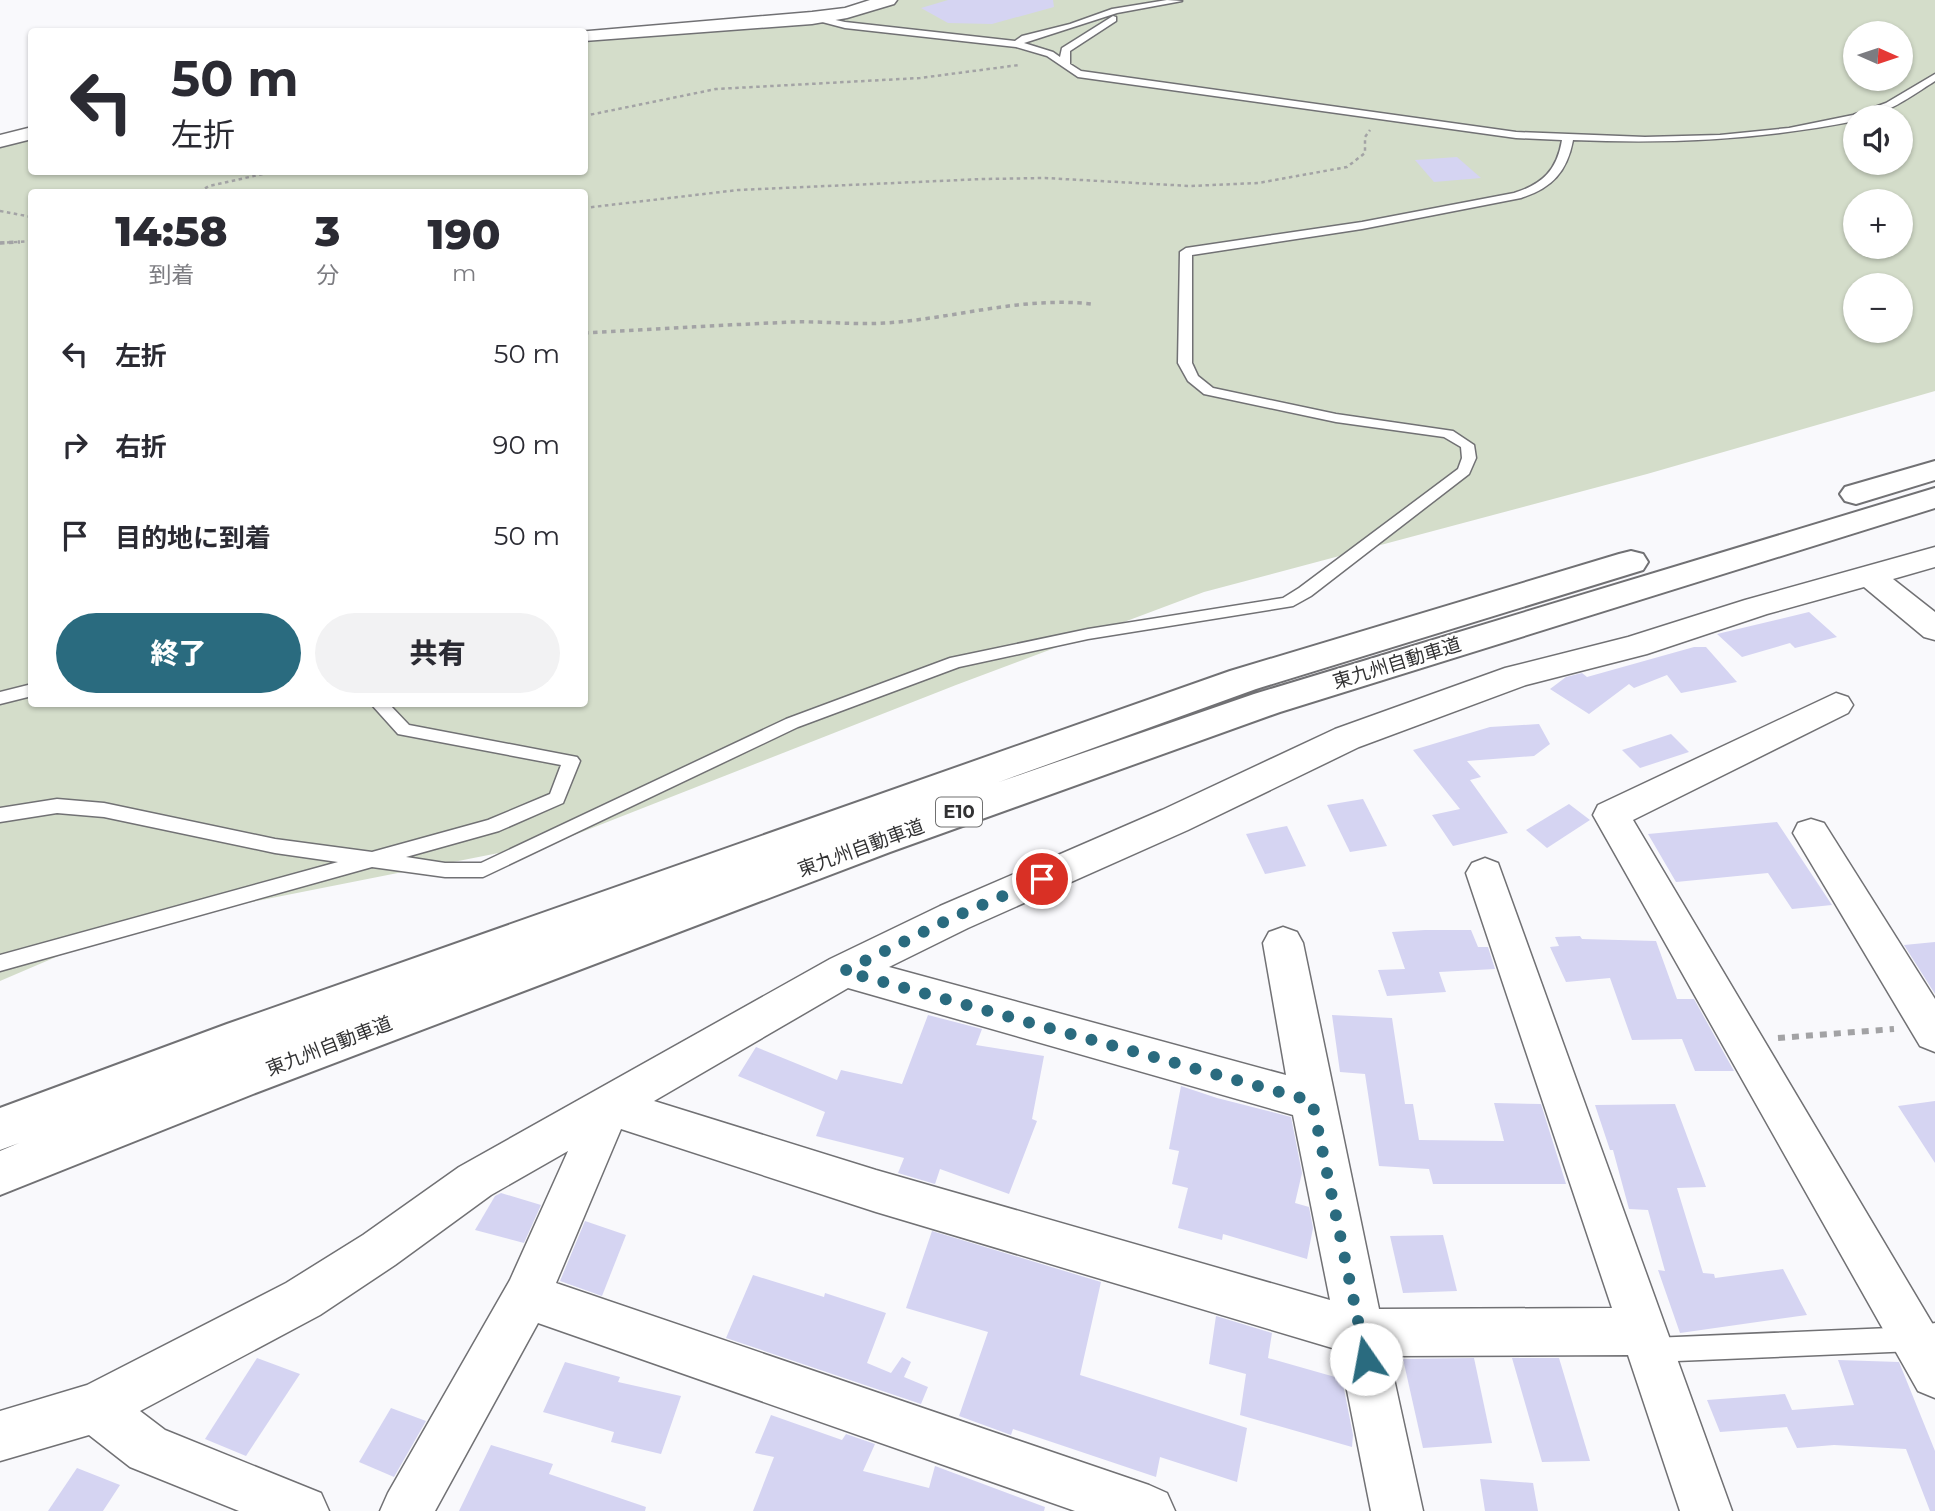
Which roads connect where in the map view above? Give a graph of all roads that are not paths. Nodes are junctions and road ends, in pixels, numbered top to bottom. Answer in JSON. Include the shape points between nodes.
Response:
{"nodes":[{"id":1,"x":887,"y":0,"type":"edge"},
{"id":2,"x":1178,"y":1,"type":"edge"},
{"id":3,"x":1115,"y":11,"type":"junction"},
{"id":4,"x":812,"y":18,"type":"junction"},
{"id":5,"x":588,"y":35,"type":"edge"},
{"id":6,"x":1017,"y":44,"type":"junction"},
{"id":7,"x":1065,"y":66,"type":"junction"},
{"id":8,"x":1935,"y":77,"type":"edge"},
{"id":9,"x":1890,"y":105,"type":"edge"},
{"id":10,"x":1843,"y":121,"type":"edge"},
{"id":11,"x":28,"y":134,"type":"edge"},
{"id":12,"x":1568,"y":138,"type":"junction"},
{"id":13,"x":0,"y":141,"type":"edge"},
{"id":14,"x":1935,"y":470,"type":"edge"},
{"id":15,"x":1935,"y":498,"type":"edge"},
{"id":16,"x":1935,"y":557,"type":"edge"},
{"id":17,"x":1870,"y":576,"type":"junction"},
{"id":18,"x":1935,"y":629,"type":"edge"},
{"id":19,"x":28,"y":691,"type":"edge"},
{"id":20,"x":0,"y":698,"type":"edge"},
{"id":21,"x":1836,"y":705,"type":"dead end"},
{"id":22,"x":382,"y":707,"type":"edge"},
{"id":23,"x":0,"y":815,"type":"edge"},
{"id":24,"x":1811,"y":833,"type":"dead end"},
{"id":25,"x":373,"y":860,"type":"junction"},
{"id":26,"x":1485,"y":873,"type":"dead end"},
{"id":27,"x":1283,"y":943,"type":"dead end"},
{"id":28,"x":0,"y":962,"type":"edge"},
{"id":29,"x":844,"y":971,"type":"junction"},
{"id":30,"x":1933,"y":1030,"type":"edge"},
{"id":31,"x":1312,"y":1101,"type":"junction"},
{"id":32,"x":609,"y":1106,"type":"junction"},
{"id":33,"x":0,"y":1129,"type":"edge"},
{"id":34,"x":0,"y":1173,"type":"edge"},
{"id":35,"x":527,"y":1296,"type":"junction"},
{"id":36,"x":1361,"y":1334,"type":"junction"},
{"id":37,"x":1925,"y":1337,"type":"edge"},
{"id":38,"x":1647,"y":1341,"type":"junction"},
{"id":39,"x":1935,"y":1374,"type":"edge"},
{"id":40,"x":95,"y":1408,"type":"junction"},
{"id":41,"x":0,"y":1436,"type":"edge"},
{"id":42,"x":303,"y":1511,"type":"edge"},
{"id":43,"x":406,"y":1511,"type":"edge"},
{"id":44,"x":1149,"y":1511,"type":"edge"},
{"id":45,"x":1397,"y":1511,"type":"edge"},
{"id":46,"x":1706,"y":1511,"type":"edge"}],
"edges":[{"from":1,"to":4,"type":"street","via":[[848,13]]},
{"from":2,"to":3,"type":"lane"},
{"from":3,"to":6,"type":"lane"},
{"from":3,"to":7,"type":"lane","via":[[1112,21],[1065,50]]},
{"from":4,"to":5,"type":"street"},
{"from":4,"to":6,"type":"lane"},
{"from":6,"to":7,"type":"lane","via":[[1050,54]]},
{"from":7,"to":12,"type":"lane","via":[[1078,74],[1516,135]]},
{"from":8,"to":9,"type":"lane"},
{"from":10,"to":12,"type":"lane","via":[[1720,138]]},
{"from":11,"to":13,"type":"street"},
{"from":12,"to":25,"type":"lane","via":[[1557,173],[1544,185],[1508,197],[1344,230],[1186,252],[1185,363],[1193,378],[1209,391],[1336,418],[1448,434],[1467,445],[1470,459],[1464,471],[1287,603],[1088,634],[956,663],[792,723],[483,870]]},
{"from":14,"to":33,"type":"highway","name":"東九州自動車道","number":"E10","via":[[1243,680]]},
{"from":15,"to":34,"type":"highway","name":"東九州自動車道","number":"E10","via":[[1267,703],[876,841]]},
{"from":16,"to":17,"type":"street"},
{"from":17,"to":18,"type":"street"},
{"from":17,"to":29,"type":"street","via":[[1517,676],[1347,738]]},
{"from":19,"to":20,"type":"lane"},
{"from":21,"to":37,"type":"street","via":[[1611,815]]},
{"from":22,"to":25,"type":"lane","via":[[404,730],[571,761],[557,798],[493,826]]},
{"from":23,"to":25,"type":"lane","via":[[57,806],[104,810],[275,846]]},
{"from":24,"to":30,"type":"street"},
{"from":25,"to":28,"type":"lane"},
{"from":26,"to":38,"type":"street"},
{"from":27,"to":31,"type":"street"},
{"from":29,"to":31,"type":"street"},
{"from":29,"to":32,"type":"street"},
{"from":31,"to":36,"type":"street"},
{"from":32,"to":35,"type":"street"},
{"from":32,"to":36,"type":"street","via":[[876,1191]]},
{"from":32,"to":40,"type":"street","via":[[475,1181],[303,1298]]},
{"from":35,"to":43,"type":"street"},
{"from":35,"to":44,"type":"street"},
{"from":36,"to":38,"type":"street"},
{"from":36,"to":45,"type":"street"},
{"from":37,"to":38,"type":"lane"},
{"from":37,"to":39,"type":"street"},
{"from":38,"to":46,"type":"street"},
{"from":40,"to":41,"type":"street"},
{"from":40,"to":42,"type":"street","via":[[148,1449]]}]}
